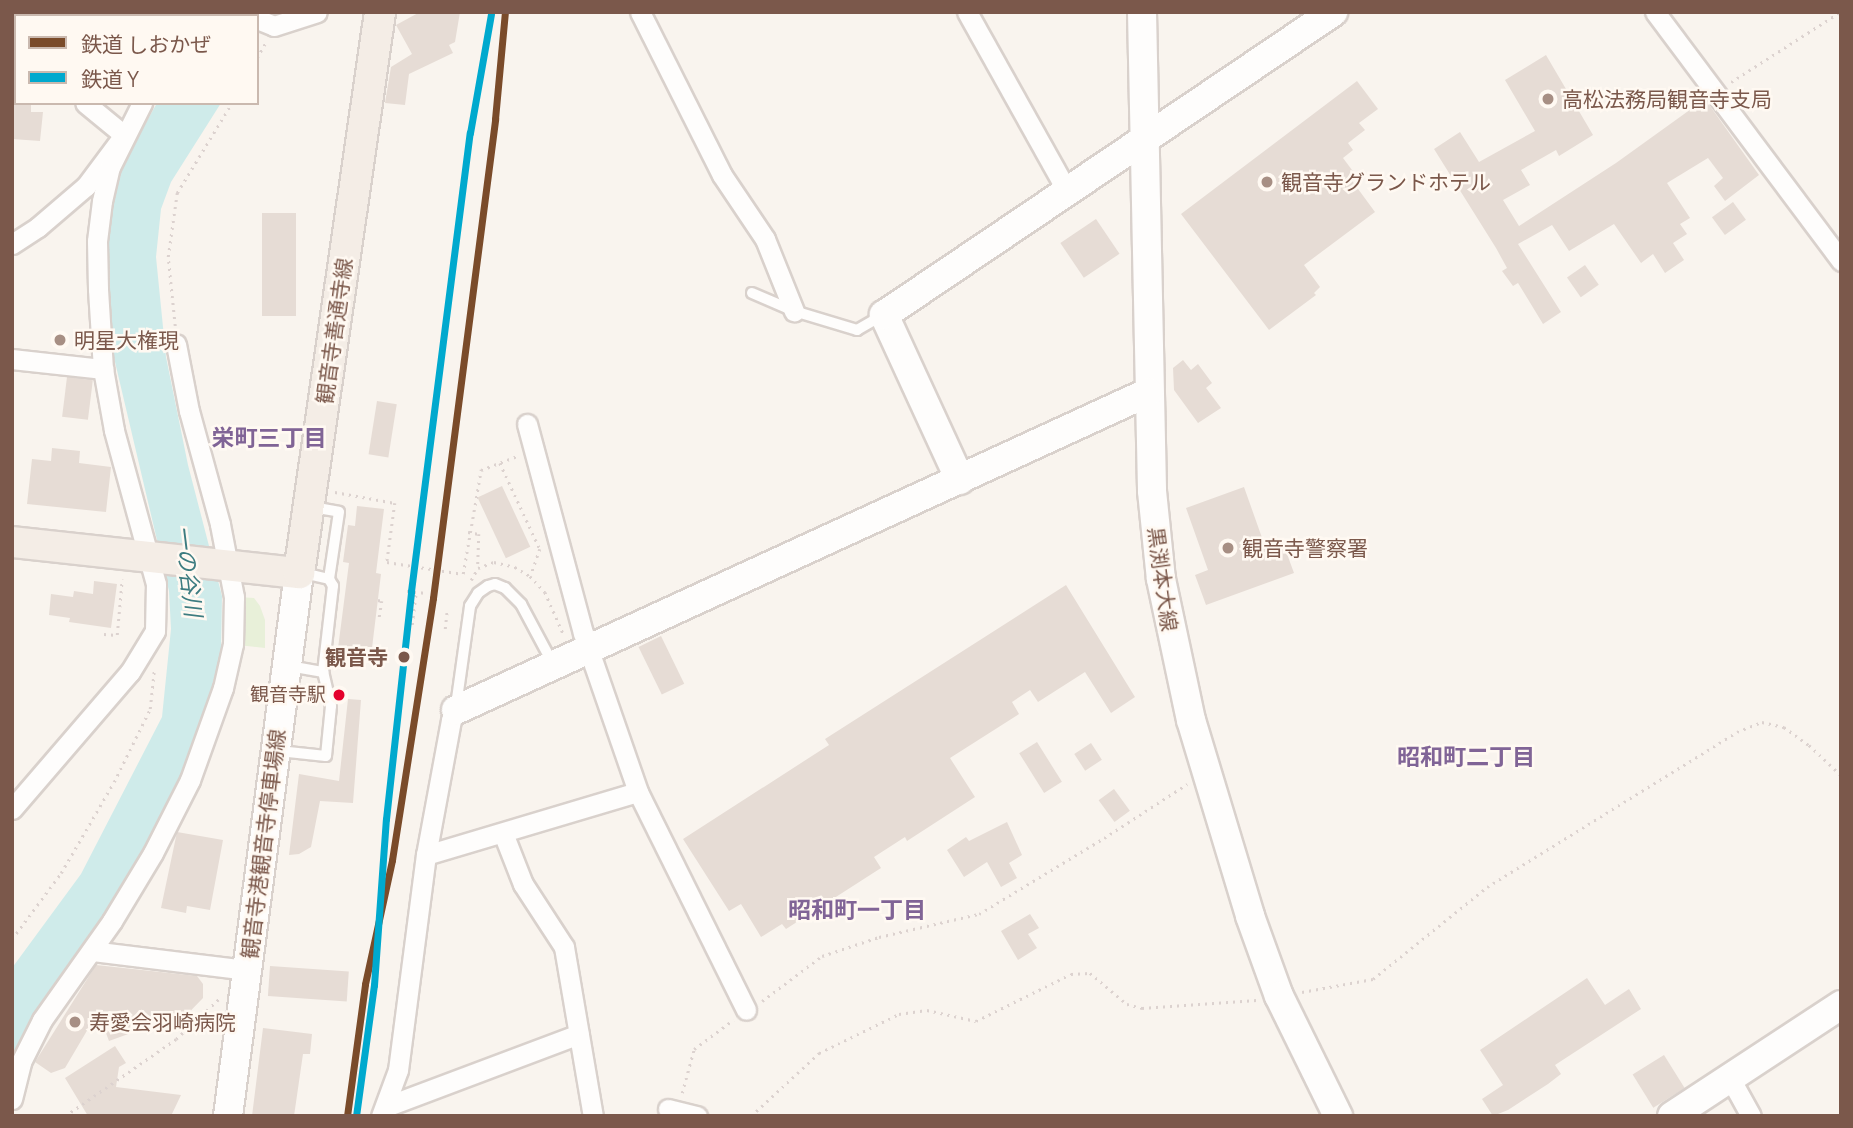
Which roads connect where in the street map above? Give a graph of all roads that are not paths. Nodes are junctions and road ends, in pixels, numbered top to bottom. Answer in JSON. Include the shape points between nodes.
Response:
{"nodes":[{"id":1,"x":317,"y":12,"type":"edge"},
{"id":2,"x":380,"y":12,"type":"edge"},
{"id":3,"x":640,"y":12,"type":"edge"},
{"id":4,"x":967,"y":12,"type":"edge"},
{"id":5,"x":1142,"y":12,"type":"edge"},
{"id":6,"x":1333,"y":12,"type":"edge"},
{"id":7,"x":1655,"y":12,"type":"edge"},
{"id":8,"x":266,"y":22,"type":"edge"},
{"id":9,"x":87,"y":105,"type":"edge"},
{"id":10,"x":141,"y":105,"type":"edge"},
{"id":11,"x":124,"y":135,"type":"junction"},
{"id":12,"x":1144,"y":140,"type":"junction"},
{"id":13,"x":1066,"y":189,"type":"junction"},
{"id":14,"x":12,"y":244,"type":"edge"},
{"id":15,"x":1841,"y":261,"type":"edge"},
{"id":16,"x":752,"y":293,"type":"dead end"},
{"id":17,"x":794,"y":311,"type":"junction"},
{"id":18,"x":884,"y":315,"type":"junction"},
{"id":19,"x":177,"y":344,"type":"road end"},
{"id":20,"x":12,"y":359,"type":"edge"},
{"id":21,"x":103,"y":369,"type":"junction"},
{"id":22,"x":1149,"y":392,"type":"junction"},
{"id":23,"x":527,"y":424,"type":"dead end"},
{"id":24,"x":960,"y":480,"type":"junction"},
{"id":25,"x":317,"y":498,"type":"junction"},
{"id":26,"x":12,"y":542,"type":"edge"},
{"id":27,"x":149,"y":558,"type":"junction"},
{"id":28,"x":228,"y":566,"type":"junction"},
{"id":29,"x":299,"y":573,"type":"junction"},
{"id":30,"x":329,"y":579,"type":"junction"},
{"id":31,"x":570,"y":652,"type":"junction"},
{"id":32,"x":287,"y":666,"type":"junction"},
{"id":33,"x":323,"y":672,"type":"junction"},
{"id":34,"x":456,"y":710,"type":"junction"},
{"id":35,"x":275,"y":750,"type":"junction"},
{"id":36,"x":638,"y":792,"type":"junction"},
{"id":37,"x":12,"y":808,"type":"edge"},
{"id":38,"x":503,"y":833,"type":"junction"},
{"id":39,"x":426,"y":855,"type":"junction"},
{"id":40,"x":92,"y":951,"type":"junction"},
{"id":41,"x":247,"y":970,"type":"junction"},
{"id":42,"x":1841,"y":1005,"type":"edge"},
{"id":43,"x":746,"y":1010,"type":"road end"},
{"id":44,"x":579,"y":1034,"type":"junction"},
{"id":45,"x":1730,"y":1078,"type":"junction"},
{"id":46,"x":12,"y":1099,"type":"edge"},
{"id":47,"x":668,"y":1109,"type":"road end"},
{"id":48,"x":383,"y":1112,"type":"edge"},
{"id":49,"x":228,"y":1116,"type":"edge"},
{"id":50,"x":593,"y":1116,"type":"edge"},
{"id":51,"x":696,"y":1116,"type":"edge"},
{"id":52,"x":1338,"y":1116,"type":"edge"},
{"id":53,"x":1672,"y":1116,"type":"edge"},
{"id":54,"x":1751,"y":1116,"type":"edge"}],
"edges":[{"from":1,"to":8,"type":"street"},
{"from":2,"to":25,"type":"main road","name":"観音寺善通寺線"},
{"from":3,"to":17,"type":"street","via":[[722,175],[765,239]]},
{"from":4,"to":13,"type":"street"},
{"from":5,"to":12,"type":"main road","name":"黒渕本大線"},
{"from":6,"to":12,"type":"main road"},
{"from":7,"to":15,"type":"street"},
{"from":9,"to":11,"type":"street"},
{"from":10,"to":11,"type":"street"},
{"from":11,"to":14,"type":"street","via":[[86,186]]},
{"from":11,"to":21,"type":"street","via":[[110,167],[97,241]]},
{"from":12,"to":13,"type":"main road"},
{"from":12,"to":22,"type":"main road","name":"黒渕本大線"},
{"from":13,"to":18,"type":"main road"},
{"from":16,"to":17,"type":"lane"},
{"from":17,"to":18,"type":"lane","via":[[857,330]]},
{"from":18,"to":24,"type":"main road"},
{"from":19,"to":28,"type":"street"},
{"from":20,"to":21,"type":"street"},
{"from":21,"to":27,"type":"street","via":[[114,430]]},
{"from":22,"to":24,"type":"main road"},
{"from":22,"to":52,"type":"main road","name":"黒渕本大線","via":[[1152,491],[1173,644],[1224,838],[1273,998]]},
{"from":23,"to":31,"type":"street"},
{"from":24,"to":31,"type":"main road"},
{"from":25,"to":29,"type":"main road","name":"観音寺善通寺線"},
{"from":25,"to":30,"type":"lane","via":[[340,512]]},
{"from":26,"to":27,"type":"main road"},
{"from":27,"to":28,"type":"main road"},
{"from":27,"to":37,"type":"street","via":[[156,584],[155,631],[130,672]]},
{"from":28,"to":29,"type":"main road"},
{"from":28,"to":40,"type":"street","via":[[234,597],[233,644],[208,737],[153,853]]},
{"from":29,"to":30,"type":"lane"},
{"from":29,"to":32,"type":"main road","name":"観音寺港観音寺停車場線"},
{"from":30,"to":33,"type":"lane","via":[[333,586]]},
{"from":31,"to":34,"type":"main road"},
{"from":31,"to":34,"type":"lane","via":[[505,589],[488,586],[470,606]]},
{"from":31,"to":36,"type":"street"},
{"from":32,"to":33,"type":"lane"},
{"from":32,"to":35,"type":"main road","name":"観音寺港観音寺停車場線"},
{"from":33,"to":35,"type":"lane","via":[[331,706],[326,755]]},
{"from":34,"to":39,"type":"street"},
{"from":35,"to":41,"type":"main road","name":"観音寺港観音寺停車場線"},
{"from":36,"to":38,"type":"street"},
{"from":36,"to":43,"type":"street"},
{"from":38,"to":39,"type":"street"},
{"from":38,"to":44,"type":"street","via":[[523,884],[564,947]]},
{"from":39,"to":48,"type":"street","via":[[398,1070]]},
{"from":40,"to":41,"type":"street"},
{"from":40,"to":46,"type":"street","via":[[42,1020],[21,1062]]},
{"from":41,"to":49,"type":"main road","name":"観音寺港観音寺停車場線"},
{"from":42,"to":45,"type":"main road"},
{"from":44,"to":48,"type":"street"},
{"from":44,"to":50,"type":"street"},
{"from":45,"to":53,"type":"main road"},
{"from":45,"to":54,"type":"street"},
{"from":47,"to":51,"type":"street"}]}
